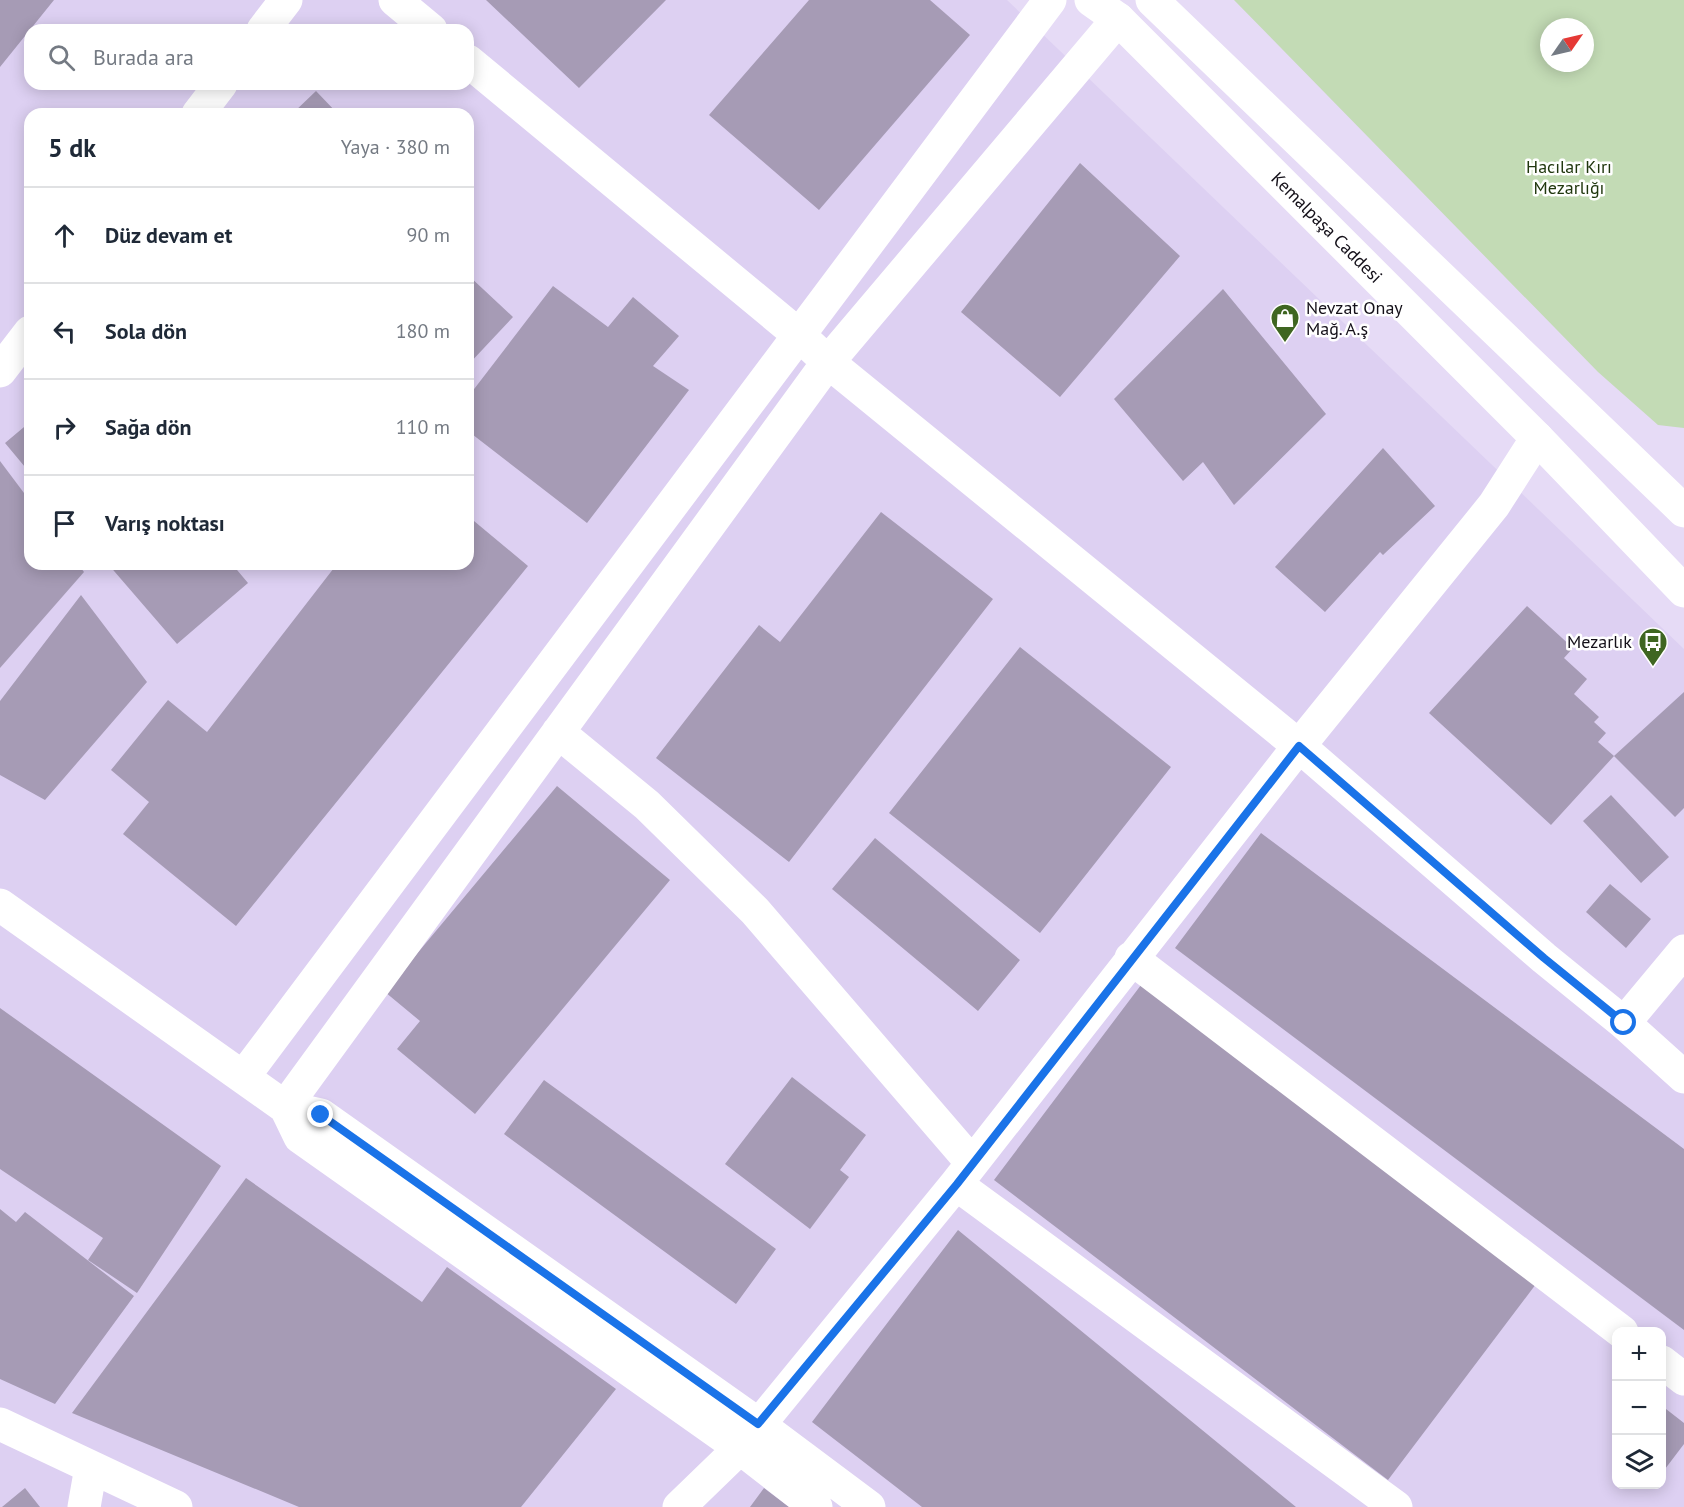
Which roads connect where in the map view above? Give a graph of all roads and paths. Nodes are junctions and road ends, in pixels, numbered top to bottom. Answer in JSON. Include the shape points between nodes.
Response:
{"nodes":[{"id":1,"x":286,"y":0,"type":"edge"},
{"id":2,"x":395,"y":0,"type":"edge"},
{"id":3,"x":1050,"y":0,"type":"edge"},
{"id":4,"x":1090,"y":0,"type":"edge"},
{"id":5,"x":1152,"y":0,"type":"edge"},
{"id":6,"x":1118,"y":19,"type":"junction"},
{"id":7,"x":268,"y":24,"type":"edge"},
{"id":8,"x":424,"y":24,"type":"edge"},
{"id":9,"x":474,"y":66,"type":"edge"},
{"id":10,"x":216,"y":90,"type":"edge"},
{"id":11,"x":203,"y":108,"type":"edge"},
{"id":12,"x":800,"y":336,"type":"junction"},
{"id":13,"x":24,"y":340,"type":"edge"},
{"id":14,"x":828,"y":362,"type":"junction"},
{"id":15,"x":0,"y":371,"type":"edge"},
{"id":16,"x":1537,"y":438,"type":"junction"},
{"id":17,"x":1684,"y":511,"type":"edge"},
{"id":18,"x":1684,"y":591,"type":"edge"},
{"id":19,"x":558,"y":732,"type":"junction"},
{"id":20,"x":1299,"y":746,"type":"junction"},
{"id":21,"x":0,"y":905,"type":"edge"},
{"id":22,"x":1131,"y":958,"type":"junction"},
{"id":23,"x":1680,"y":963,"type":"edge"},
{"id":24,"x":1624,"y":1023,"type":"junction"},
{"id":25,"x":244,"y":1076,"type":"junction"},
{"id":26,"x":1684,"y":1077,"type":"edge"},
{"id":27,"x":285,"y":1107,"type":"junction"},
{"id":28,"x":964,"y":1174,"type":"junction"},
{"id":29,"x":1615,"y":1327,"type":"edge"},
{"id":30,"x":1666,"y":1365,"type":"edge"},
{"id":31,"x":1684,"y":1379,"type":"edge"},
{"id":32,"x":0,"y":1424,"type":"edge"},
{"id":33,"x":749,"y":1436,"type":"junction"},
{"id":34,"x":91,"y":1467,"type":"junction"},
{"id":35,"x":84,"y":1507,"type":"edge"},
{"id":36,"x":176,"y":1507,"type":"edge"},
{"id":37,"x":679,"y":1507,"type":"edge"},
{"id":38,"x":816,"y":1507,"type":"edge"},
{"id":39,"x":869,"y":1507,"type":"edge"},
{"id":40,"x":1396,"y":1507,"type":"edge"}],
"edges":[{"from":1,"to":7,"type":"street"},
{"from":2,"to":8,"type":"street"},
{"from":3,"to":12,"type":"street"},
{"from":4,"to":6,"type":"street","name":"Kemalpaşa Caddesi"},
{"from":5,"to":17,"type":"street"},
{"from":6,"to":14,"type":"street"},
{"from":6,"to":16,"type":"street","name":"Kemalpaşa Caddesi"},
{"from":9,"to":12,"type":"street"},
{"from":10,"to":11,"type":"street"},
{"from":12,"to":14,"type":"street"},
{"from":12,"to":25,"type":"street"},
{"from":13,"to":15,"type":"street"},
{"from":14,"to":19,"type":"street"},
{"from":14,"to":20,"type":"street"},
{"from":16,"to":18,"type":"street","name":"Kemalpaşa Caddesi"},
{"from":16,"to":20,"type":"street","via":[[1494,505]]},
{"from":19,"to":27,"type":"street"},
{"from":19,"to":28,"type":"street","via":[[646,805],[755,911]]},
{"from":20,"to":22,"type":"street"},
{"from":20,"to":24,"type":"street"},
{"from":21,"to":25,"type":"street"},
{"from":22,"to":28,"type":"street"},
{"from":22,"to":29,"type":"street"},
{"from":23,"to":24,"type":"street"},
{"from":24,"to":26,"type":"street"},
{"from":25,"to":27,"type":"street"},
{"from":27,"to":33,"type":"street","via":[[321,1115]]},
{"from":28,"to":33,"type":"street"},
{"from":28,"to":40,"type":"street"},
{"from":30,"to":31,"type":"street"},
{"from":32,"to":34,"type":"street"},
{"from":33,"to":37,"type":"street"},
{"from":33,"to":38,"type":"street"},
{"from":33,"to":39,"type":"street"},
{"from":34,"to":35,"type":"street"},
{"from":34,"to":36,"type":"street"}]}
